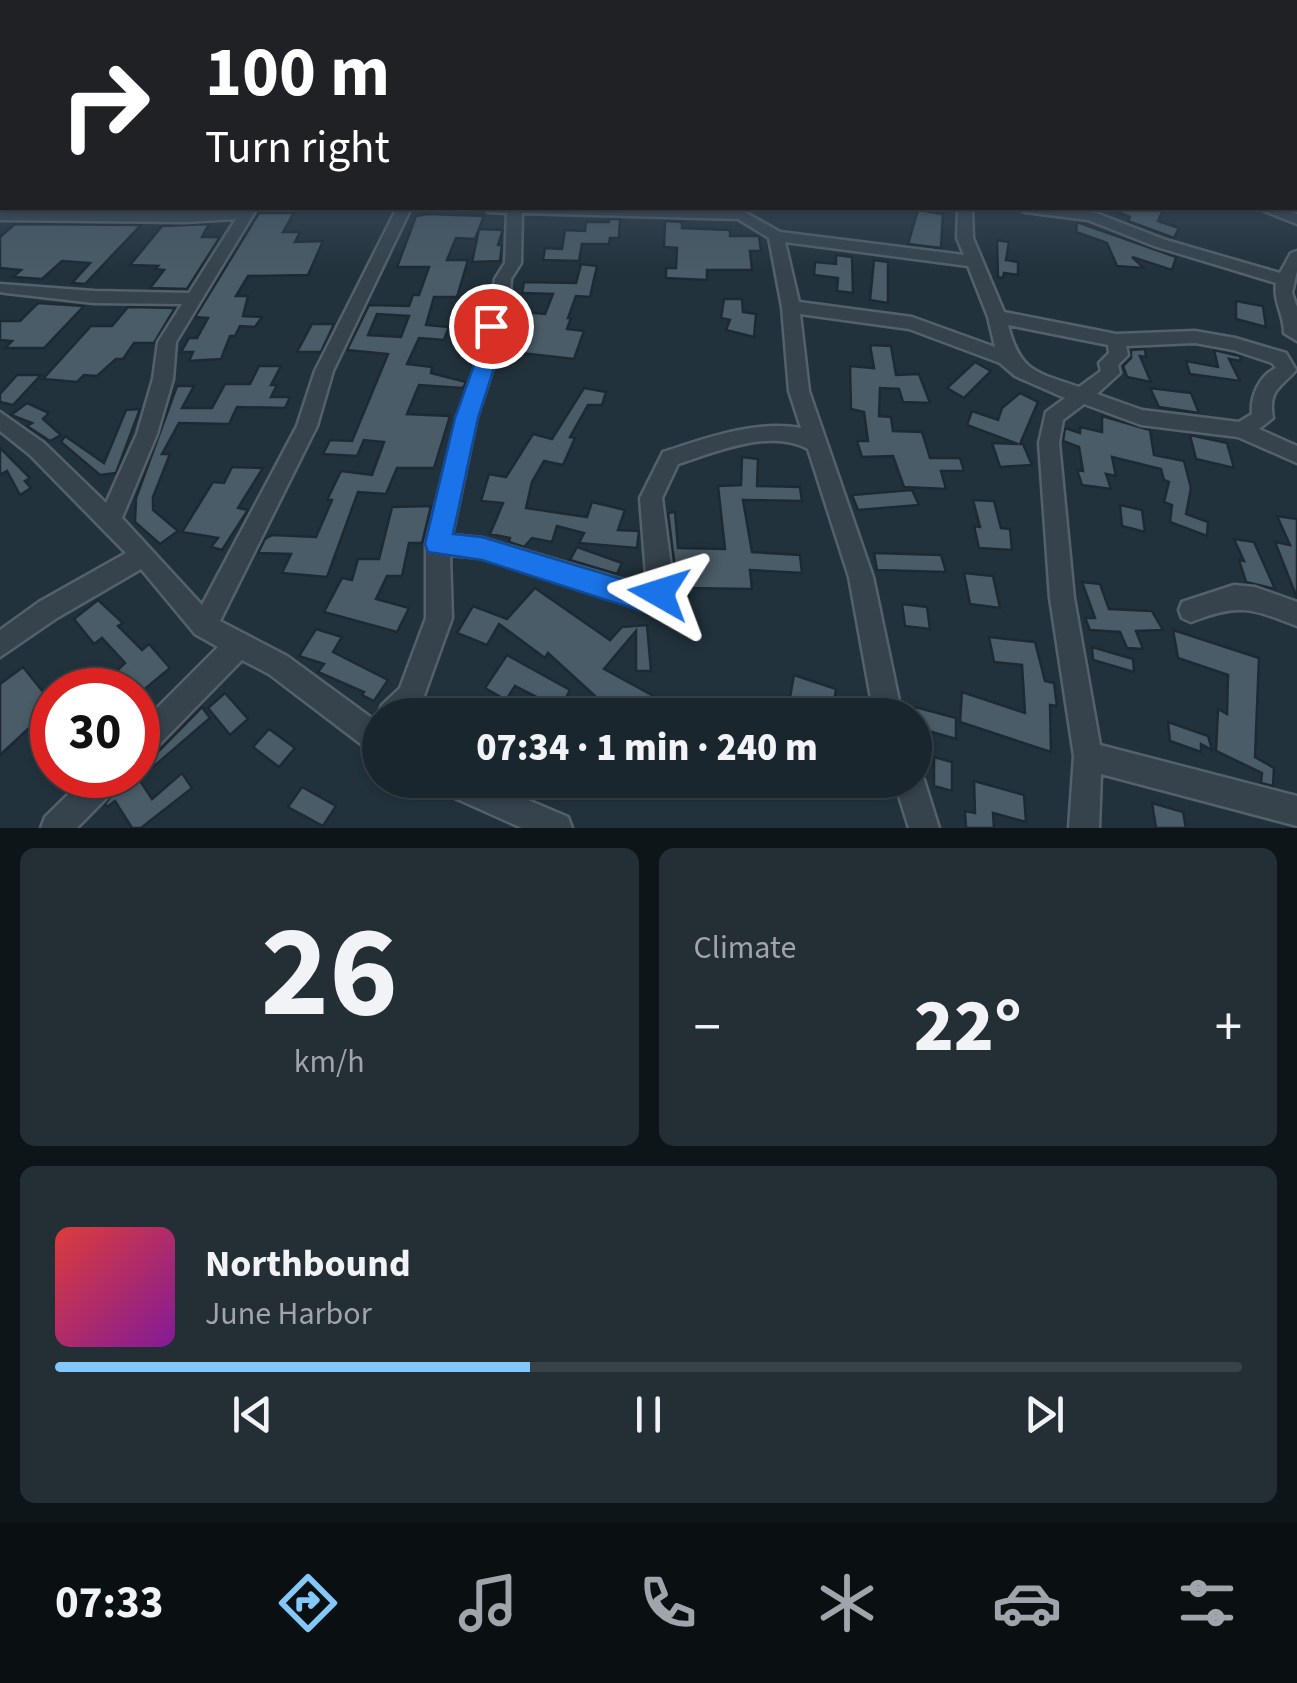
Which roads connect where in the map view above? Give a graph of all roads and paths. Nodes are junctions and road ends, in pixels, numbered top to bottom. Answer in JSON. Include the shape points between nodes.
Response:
{"nodes":[{"id":1,"x":403,"y":210,"type":"edge"},
{"id":2,"x":515,"y":210,"type":"edge"},
{"id":3,"x":590,"y":210,"type":"edge"},
{"id":4,"x":965,"y":210,"type":"edge"},
{"id":5,"x":1042,"y":210,"type":"edge"},
{"id":6,"x":1270,"y":210,"type":"edge"},
{"id":7,"x":246,"y":211,"type":"edge"},
{"id":8,"x":740,"y":212,"type":"edge"},
{"id":9,"x":0,"y":215,"type":"edge"},
{"id":10,"x":1297,"y":219,"type":"edge"},
{"id":11,"x":776,"y":236,"type":"junction"},
{"id":12,"x":1297,"y":256,"type":"edge"},
{"id":13,"x":977,"y":262,"type":"junction"},
{"id":14,"x":1282,"y":280,"type":"junction"},
{"id":15,"x":6,"y":288,"type":"dead end"},
{"id":16,"x":193,"y":299,"type":"junction"},
{"id":17,"x":1290,"y":303,"type":"edge"},
{"id":18,"x":790,"y":307,"type":"junction"},
{"id":19,"x":997,"y":317,"type":"junction"},
{"id":20,"x":1295,"y":334,"type":"edge"},
{"id":21,"x":1116,"y":340,"type":"junction"},
{"id":22,"x":1267,"y":354,"type":"junction"},
{"id":23,"x":1007,"y":358,"type":"junction"},
{"id":24,"x":1083,"y":397,"type":"junction"},
{"id":25,"x":5,"y":430,"type":"edge"},
{"id":26,"x":1241,"y":430,"type":"junction"},
{"id":27,"x":817,"y":444,"type":"junction"},
{"id":28,"x":1297,"y":455,"type":"edge"},
{"id":29,"x":109,"y":522,"type":"junction"},
{"id":30,"x":438,"y":544,"type":"junction"},
{"id":31,"x":144,"y":555,"type":"junction"},
{"id":32,"x":1190,"y":610,"type":"dead end"},
{"id":33,"x":1297,"y":614,"type":"edge"},
{"id":34,"x":204,"y":626,"type":"junction"},
{"id":35,"x":240,"y":643,"type":"junction"},
{"id":36,"x":0,"y":645,"type":"edge"},
{"id":37,"x":409,"y":698,"type":"edge"},
{"id":38,"x":885,"y":698,"type":"edge"},
{"id":39,"x":362,"y":717,"type":"edge"},
{"id":40,"x":160,"y":724,"type":"edge"},
{"id":41,"x":1088,"y":756,"type":"junction"},
{"id":42,"x":86,"y":798,"type":"edge"},
{"id":43,"x":489,"y":798,"type":"edge"},
{"id":44,"x":914,"y":798,"type":"edge"},
{"id":45,"x":1297,"y":812,"type":"edge"},
{"id":46,"x":56,"y":828,"type":"edge"},
{"id":47,"x":557,"y":828,"type":"edge"},
{"id":48,"x":924,"y":828,"type":"edge"},
{"id":49,"x":1084,"y":828,"type":"edge"}],
"edges":[{"from":1,"to":34,"type":"street","via":[[324,371],[306,426]]},
{"from":2,"to":30,"type":"street","via":[[512,263],[466,418]]},
{"from":3,"to":8,"type":"street"},
{"from":4,"to":13,"type":"street","via":[[965,238]]},
{"from":5,"to":14,"type":"street","via":[[1091,216]]},
{"from":6,"to":10,"type":"street"},
{"from":7,"to":9,"type":"street","via":[[185,217]]},
{"from":7,"to":16,"type":"street"},
{"from":8,"to":11,"type":"street"},
{"from":11,"to":13,"type":"street"},
{"from":11,"to":18,"type":"street"},
{"from":12,"to":14,"type":"street"},
{"from":13,"to":19,"type":"street"},
{"from":14,"to":17,"type":"street"},
{"from":15,"to":16,"type":"street"},
{"from":16,"to":29,"type":"street","via":[[167,342],[147,434]]},
{"from":17,"to":20,"type":"street"},
{"from":18,"to":23,"type":"street","via":[[912,323]]},
{"from":18,"to":27,"type":"street","via":[[799,391]]},
{"from":19,"to":21,"type":"street"},
{"from":19,"to":23,"type":"street"},
{"from":20,"to":22,"type":"street"},
{"from":21,"to":22,"type":"street","via":[[1195,337]]},
{"from":21,"to":24,"type":"street","via":[[1119,355],[1108,362],[1111,373]]},
{"from":22,"to":26,"type":"street","via":[[1287,370],[1272,378],[1261,404],[1264,418]]},
{"from":23,"to":24,"type":"street","via":[[1045,384]]},
{"from":24,"to":26,"type":"street","via":[[1141,418]]},
{"from":24,"to":41,"type":"street","via":[[1053,417],[1048,443],[1062,598]]},
{"from":25,"to":29,"type":"street"},
{"from":26,"to":28,"type":"street"},
{"from":27,"to":30,"type":"street","via":[[782,431],[670,458],[651,498],[661,582],[649,599],[482,548]]},
{"from":27,"to":38,"type":"street","via":[[861,577]]},
{"from":29,"to":31,"type":"street"},
{"from":30,"to":37,"type":"street","via":[[439,618]]},
{"from":31,"to":34,"type":"street"},
{"from":31,"to":36,"type":"street"},
{"from":32,"to":33,"type":"street","via":[[1226,594]]},
{"from":34,"to":35,"type":"street"},
{"from":35,"to":39,"type":"street"},
{"from":35,"to":40,"type":"street"},
{"from":41,"to":45,"type":"street"},
{"from":41,"to":49,"type":"street"},
{"from":42,"to":46,"type":"street"},
{"from":43,"to":47,"type":"street"},
{"from":44,"to":48,"type":"street"}]}
